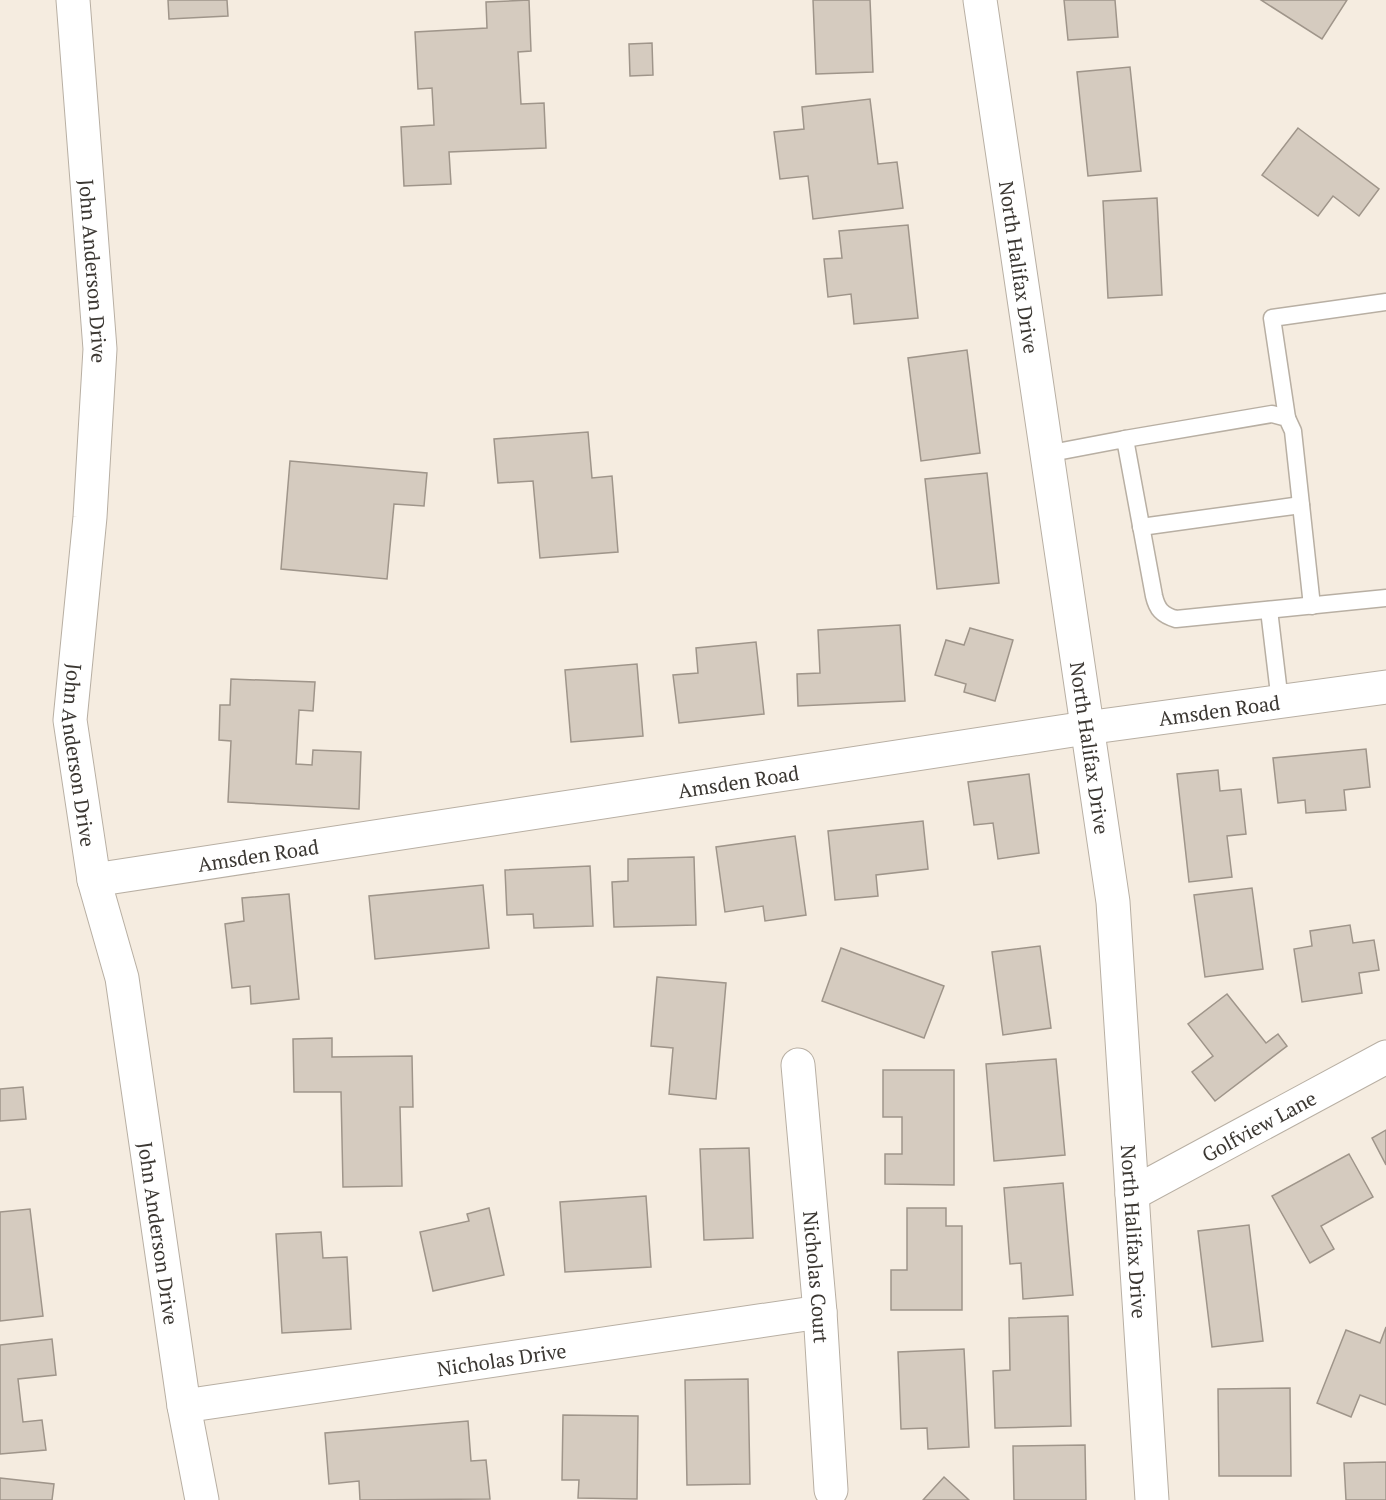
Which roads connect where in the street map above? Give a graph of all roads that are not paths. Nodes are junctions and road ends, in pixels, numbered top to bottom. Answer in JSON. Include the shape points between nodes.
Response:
{"nodes":[{"id":1,"x":73,"y":0,"type":"edge"},
{"id":2,"x":980,"y":0,"type":"edge"},
{"id":3,"x":1386,"y":302,"type":"edge"},
{"id":4,"x":1287,"y":418,"type":"junction"},
{"id":5,"x":1125,"y":439,"type":"junction"},
{"id":6,"x":1046,"y":454,"type":"junction"},
{"id":7,"x":1301,"y":505,"type":"junction"},
{"id":8,"x":1141,"y":526,"type":"junction"},
{"id":9,"x":1386,"y":598,"type":"edge"},
{"id":10,"x":1312,"y":606,"type":"junction"},
{"id":11,"x":1269,"y":610,"type":"junction"},
{"id":12,"x":1386,"y":687,"type":"edge"},
{"id":13,"x":1280,"y":702,"type":"junction"},
{"id":14,"x":1086,"y":728,"type":"junction"},
{"id":15,"x":94,"y":880,"type":"junction"},
{"id":16,"x":1386,"y":1057,"type":"edge"},
{"id":17,"x":798,"y":1065,"type":"dead end"},
{"id":18,"x":1132,"y":1194,"type":"junction"},
{"id":19,"x":820,"y":1312,"type":"junction"},
{"id":20,"x":184,"y":1406,"type":"junction"},
{"id":21,"x":831,"y":1490,"type":"dead end"},
{"id":22,"x":202,"y":1500,"type":"edge"},
{"id":23,"x":1152,"y":1500,"type":"edge"}],
"edges":[{"from":1,"to":15,"type":"street","name":"John Anderson Drive","via":[[100,349],[90,517],[70,720]]},
{"from":2,"to":6,"type":"street","name":"North Halifax Drive"},
{"from":3,"to":4,"type":"lane","via":[[1272,318]]},
{"from":4,"to":5,"type":"lane","via":[[1272,414]]},
{"from":4,"to":7,"type":"lane","via":[[1293,431]]},
{"from":5,"to":6,"type":"lane"},
{"from":5,"to":8,"type":"lane"},
{"from":6,"to":14,"type":"street","name":"North Halifax Drive"},
{"from":7,"to":8,"type":"lane"},
{"from":7,"to":10,"type":"lane"},
{"from":8,"to":11,"type":"lane","via":[[1154,596],[1161,612],[1176,619]]},
{"from":9,"to":10,"type":"lane"},
{"from":10,"to":11,"type":"lane"},
{"from":11,"to":13,"type":"lane"},
{"from":12,"to":13,"type":"street","name":"Amsden Road"},
{"from":13,"to":14,"type":"street","name":"Amsden Road"},
{"from":14,"to":15,"type":"street","name":"Amsden Road"},
{"from":14,"to":18,"type":"street","name":"North Halifax Drive","via":[[1113,902]]},
{"from":15,"to":20,"type":"street","name":"John Anderson Drive","via":[[122,978]]},
{"from":16,"to":18,"type":"street","name":"Golfview Lane"},
{"from":17,"to":19,"type":"street","name":"Nicholas Court"},
{"from":18,"to":23,"type":"street","name":"North Halifax Drive"},
{"from":19,"to":20,"type":"street","name":"Nicholas Drive"},
{"from":19,"to":21,"type":"street","name":"Nicholas Court"},
{"from":20,"to":22,"type":"street","name":"John Anderson Drive"}]}
